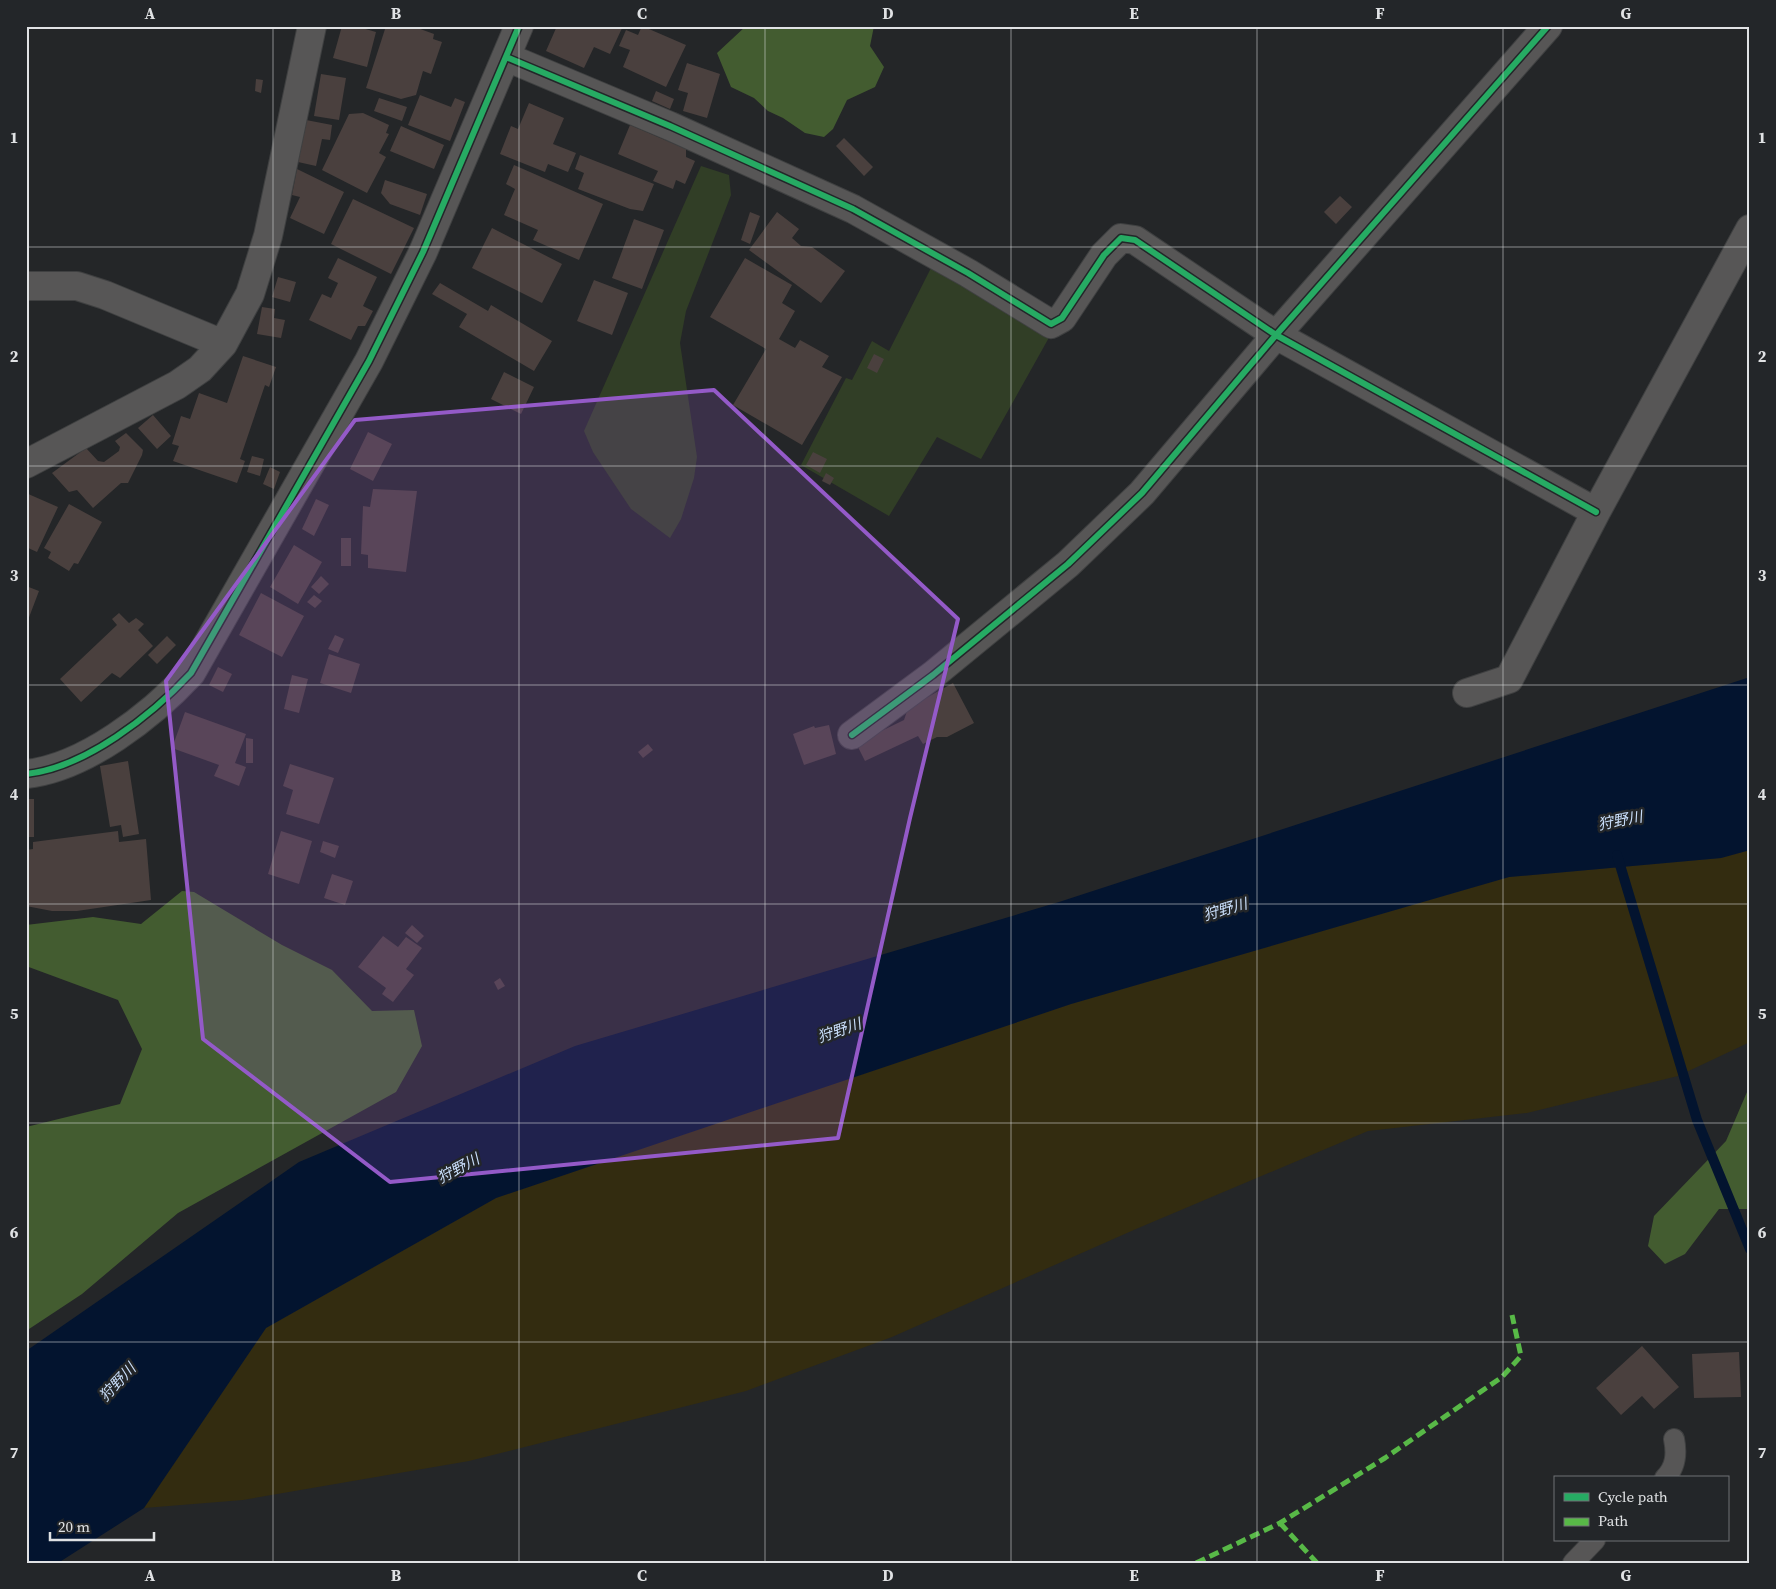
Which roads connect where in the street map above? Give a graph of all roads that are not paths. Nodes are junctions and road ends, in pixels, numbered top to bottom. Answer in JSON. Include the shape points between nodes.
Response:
{"nodes":[{"id":1,"x":312,"y":26,"type":"edge"},
{"id":2,"x":519,"y":26,"type":"edge"},
{"id":3,"x":1548,"y":26,"type":"edge"},
{"id":4,"x":506,"y":57,"type":"junction"},
{"id":5,"x":1750,"y":229,"type":"edge"},
{"id":6,"x":26,"y":286,"type":"edge"},
{"id":7,"x":1276,"y":335,"type":"junction"},
{"id":8,"x":223,"y":344,"type":"junction"},
{"id":9,"x":26,"y":464,"type":"edge"},
{"id":10,"x":1596,"y":512,"type":"junction"},
{"id":11,"x":1467,"y":693,"type":"dead end"},
{"id":12,"x":852,"y":735,"type":"dead end"},
{"id":13,"x":26,"y":774,"type":"edge"},
{"id":14,"x":1674,"y":1440,"type":"dead end"},
{"id":15,"x":1667,"y":1476,"type":"edge"},
{"id":16,"x":1593,"y":1542,"type":"edge"},
{"id":17,"x":1573,"y":1563,"type":"edge"}],
"edges":[{"from":1,"to":8,"type":"street","via":[[268,236],[250,294]]},
{"from":2,"to":4,"type":"street"},
{"from":3,"to":7,"type":"street"},
{"from":4,"to":7,"type":"street","via":[[670,126],[853,209],[968,272],[1050,324],[1062,318],[1104,255],[1121,238],[1134,240]]},
{"from":4,"to":13,"type":"street","via":[[422,252],[369,361],[191,673],[127,732],[74,759],[41,772]]},
{"from":5,"to":10,"type":"street"},
{"from":6,"to":8,"type":"street","via":[[77,286]]},
{"from":7,"to":10,"type":"street"},
{"from":7,"to":12,"type":"street","via":[[1142,493],[1068,564],[933,676]]},
{"from":8,"to":9,"type":"street","via":[[200,369],[177,385]]},
{"from":10,"to":11,"type":"street","via":[[1509,679]]},
{"from":14,"to":15,"type":"lane","via":[[1677,1458]]},
{"from":16,"to":17,"type":"lane"}]}
